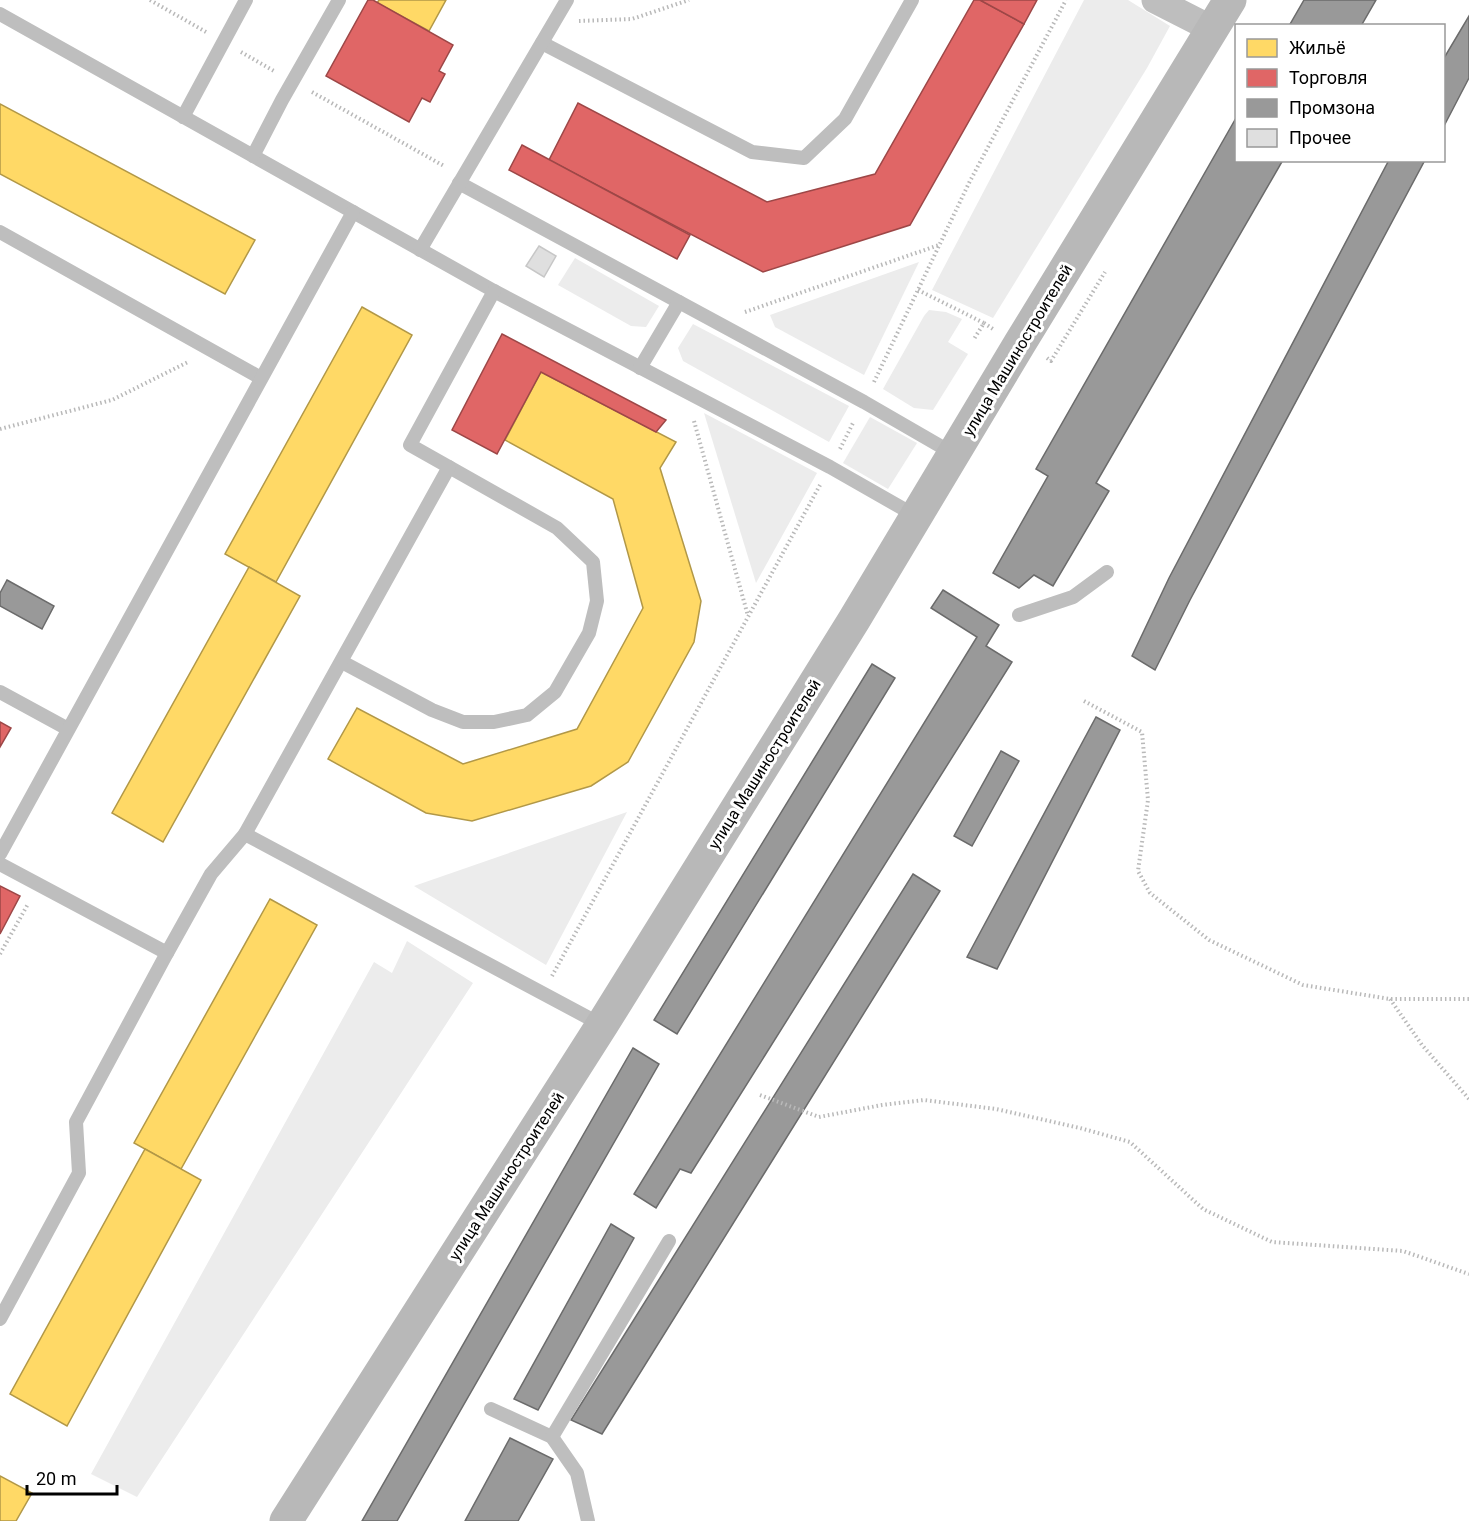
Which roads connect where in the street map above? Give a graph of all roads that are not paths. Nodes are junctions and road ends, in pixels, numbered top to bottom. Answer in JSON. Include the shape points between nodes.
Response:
{"nodes":[{"id":1,"x":246,"y":0,"type":"edge"},
{"id":2,"x":339,"y":0,"type":"edge"},
{"id":3,"x":567,"y":0,"type":"edge"},
{"id":4,"x":912,"y":0,"type":"edge"},
{"id":5,"x":1155,"y":0,"type":"edge"},
{"id":6,"x":1230,"y":0,"type":"edge"},
{"id":7,"x":0,"y":14,"type":"edge"},
{"id":8,"x":1212,"y":28,"type":"junction"},
{"id":9,"x":542,"y":43,"type":"junction"},
{"id":10,"x":183,"y":117,"type":"junction"},
{"id":11,"x":253,"y":156,"type":"junction"},
{"id":12,"x":461,"y":180,"type":"junction"},
{"id":13,"x":353,"y":212,"type":"junction"},
{"id":14,"x":0,"y":232,"type":"edge"},
{"id":15,"x":420,"y":250,"type":"junction"},
{"id":16,"x":494,"y":291,"type":"junction"},
{"id":17,"x":679,"y":302,"type":"junction"},
{"id":18,"x":640,"y":368,"type":"junction"},
{"id":19,"x":261,"y":378,"type":"junction"},
{"id":20,"x":954,"y":454,"type":"junction"},
{"id":21,"x":449,"y":467,"type":"junction"},
{"id":22,"x":916,"y":516,"type":"junction"},
{"id":23,"x":1107,"y":572,"type":"dead end"},
{"id":24,"x":1019,"y":615,"type":"dead end"},
{"id":25,"x":342,"y":662,"type":"junction"},
{"id":26,"x":0,"y":692,"type":"edge"},
{"id":27,"x":68,"y":729,"type":"junction"},
{"id":28,"x":245,"y":834,"type":"junction"},
{"id":29,"x":0,"y":854,"type":"edge"},
{"id":30,"x":0,"y":864,"type":"edge"},
{"id":31,"x":167,"y":953,"type":"junction"},
{"id":32,"x":602,"y":1025,"type":"junction"},
{"id":33,"x":669,"y":1241,"type":"dead end"},
{"id":34,"x":0,"y":1319,"type":"edge"},
{"id":35,"x":491,"y":1409,"type":"dead end"},
{"id":36,"x":552,"y":1437,"type":"junction"},
{"id":37,"x":286,"y":1521,"type":"edge"},
{"id":38,"x":588,"y":1521,"type":"edge"}],
"edges":[{"from":1,"to":10,"type":"lane"},
{"from":2,"to":11,"type":"lane"},
{"from":3,"to":9,"type":"lane"},
{"from":4,"to":9,"type":"lane","via":[[844,119],[804,158],[752,152]]},
{"from":5,"to":8,"type":"street"},
{"from":6,"to":8,"type":"main road","name":"улица Машиностроителей"},
{"from":7,"to":10,"type":"lane"},
{"from":8,"to":20,"type":"main road","name":"улица Машиностроителей"},
{"from":9,"to":12,"type":"lane"},
{"from":10,"to":11,"type":"lane"},
{"from":11,"to":13,"type":"lane"},
{"from":12,"to":15,"type":"lane"},
{"from":12,"to":17,"type":"lane"},
{"from":13,"to":15,"type":"lane"},
{"from":13,"to":19,"type":"lane"},
{"from":14,"to":19,"type":"lane"},
{"from":15,"to":16,"type":"lane"},
{"from":16,"to":18,"type":"lane"},
{"from":16,"to":21,"type":"lane","via":[[410,445]]},
{"from":17,"to":18,"type":"lane"},
{"from":17,"to":20,"type":"lane"},
{"from":18,"to":22,"type":"lane"},
{"from":19,"to":27,"type":"lane"},
{"from":20,"to":22,"type":"main road","name":"улица Машиностроителей"},
{"from":21,"to":25,"type":"lane"},
{"from":21,"to":25,"type":"lane","via":[[557,528],[593,562],[597,601],[589,633],[555,692],[527,715],[494,722],[463,722],[432,710]]},
{"from":22,"to":32,"type":"main road","name":"улица Машиностроителей"},
{"from":23,"to":24,"type":"lane","via":[[1073,597]]},
{"from":25,"to":28,"type":"lane"},
{"from":26,"to":27,"type":"lane"},
{"from":27,"to":29,"type":"lane"},
{"from":28,"to":31,"type":"lane","via":[[211,874]]},
{"from":28,"to":32,"type":"lane"},
{"from":30,"to":31,"type":"lane"},
{"from":31,"to":34,"type":"lane","via":[[76,1122],[79,1173]]},
{"from":32,"to":37,"type":"main road","name":"улица Машиностроителей"},
{"from":33,"to":36,"type":"lane"},
{"from":35,"to":36,"type":"lane"},
{"from":36,"to":38,"type":"lane","via":[[577,1473]]}]}
